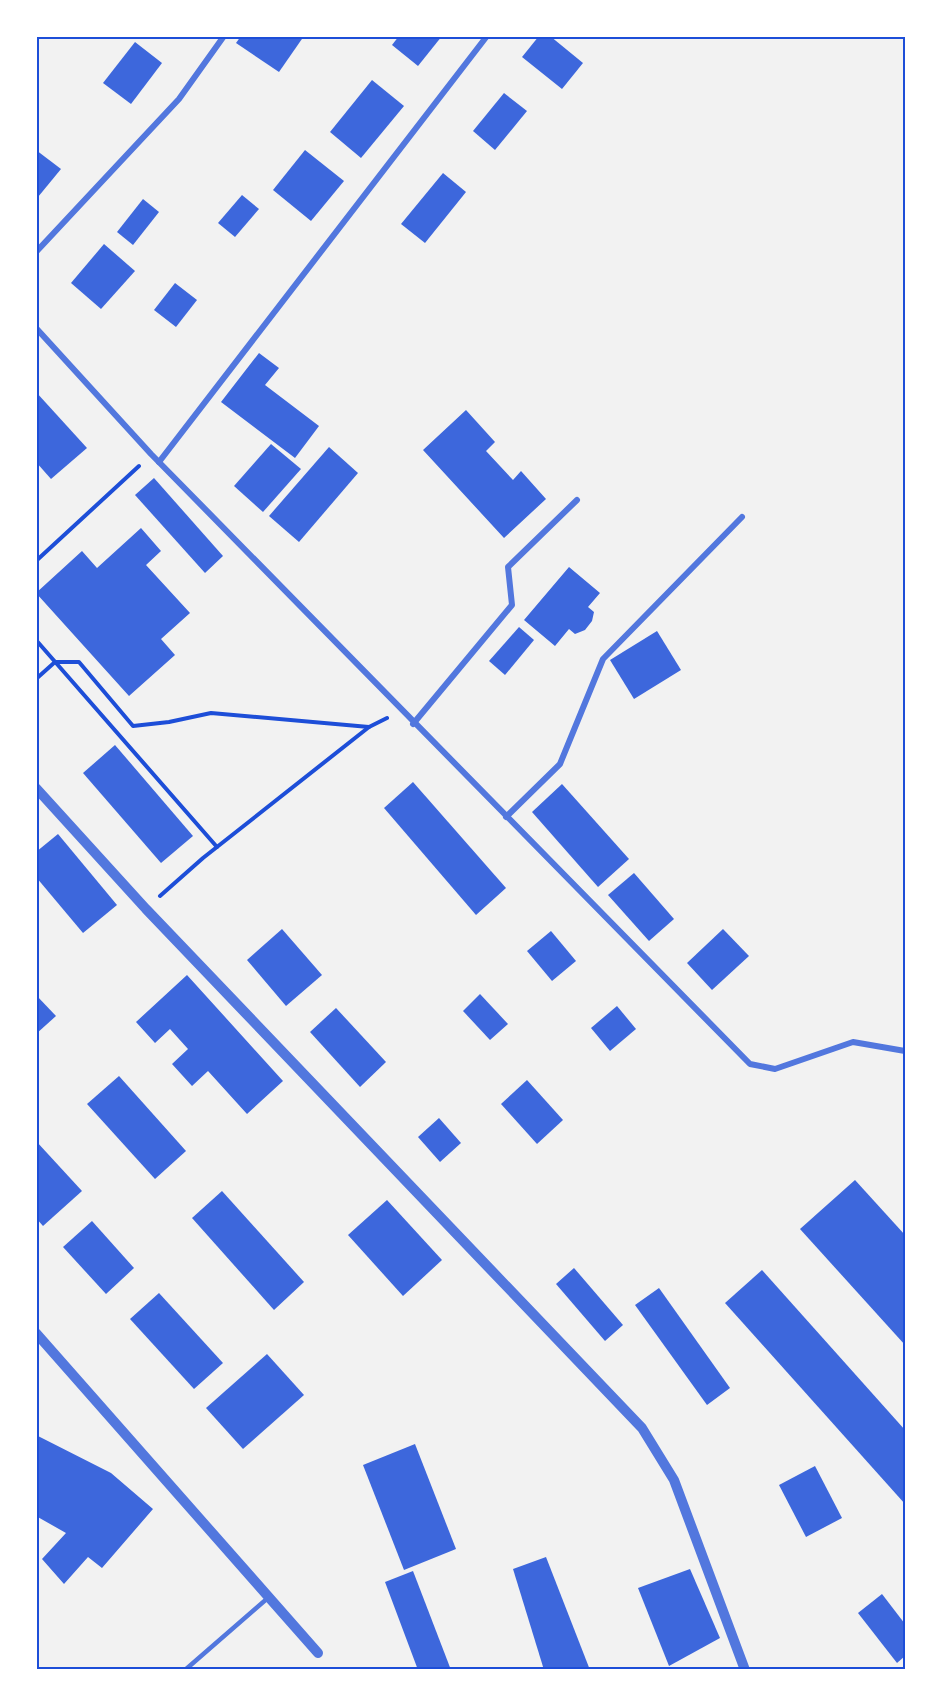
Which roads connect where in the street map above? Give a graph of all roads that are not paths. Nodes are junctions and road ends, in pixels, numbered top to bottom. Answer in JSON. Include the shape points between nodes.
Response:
{"nodes":[{"id":1,"x":225,"y":36,"type":"edge"},
{"id":2,"x":487,"y":36,"type":"edge"},
{"id":3,"x":36,"y":252,"type":"edge"},
{"id":4,"x":36,"y":328,"type":"edge"},
{"id":5,"x":159,"y":462,"type":"junction"},
{"id":6,"x":577,"y":500,"type":"dead end"},
{"id":7,"x":742,"y":517,"type":"dead end"},
{"id":8,"x":413,"y":724,"type":"junction"},
{"id":9,"x":36,"y":788,"type":"edge"},
{"id":10,"x":506,"y":818,"type":"junction"},
{"id":11,"x":905,"y":1051,"type":"edge"},
{"id":12,"x":36,"y":1333,"type":"edge"},
{"id":13,"x":270,"y":1597,"type":"junction"},
{"id":14,"x":318,"y":1653,"type":"dead end"},
{"id":15,"x":185,"y":1670,"type":"edge"},
{"id":16,"x":745,"y":1670,"type":"edge"}],
"edges":[{"from":1,"to":3,"type":"street","via":[[179,99]]},
{"from":2,"to":5,"type":"street"},
{"from":4,"to":5,"type":"street"},
{"from":5,"to":8,"type":"street"},
{"from":6,"to":8,"type":"street","via":[[508,567],[512,605]]},
{"from":7,"to":10,"type":"street","via":[[603,659],[560,764]]},
{"from":8,"to":10,"type":"street"},
{"from":9,"to":16,"type":"street","via":[[146,909],[642,1428],[674,1480]]},
{"from":10,"to":11,"type":"street","via":[[750,1064],[775,1069],[853,1042]]},
{"from":12,"to":13,"type":"street"},
{"from":13,"to":14,"type":"street"},
{"from":13,"to":15,"type":"lane"}]}
